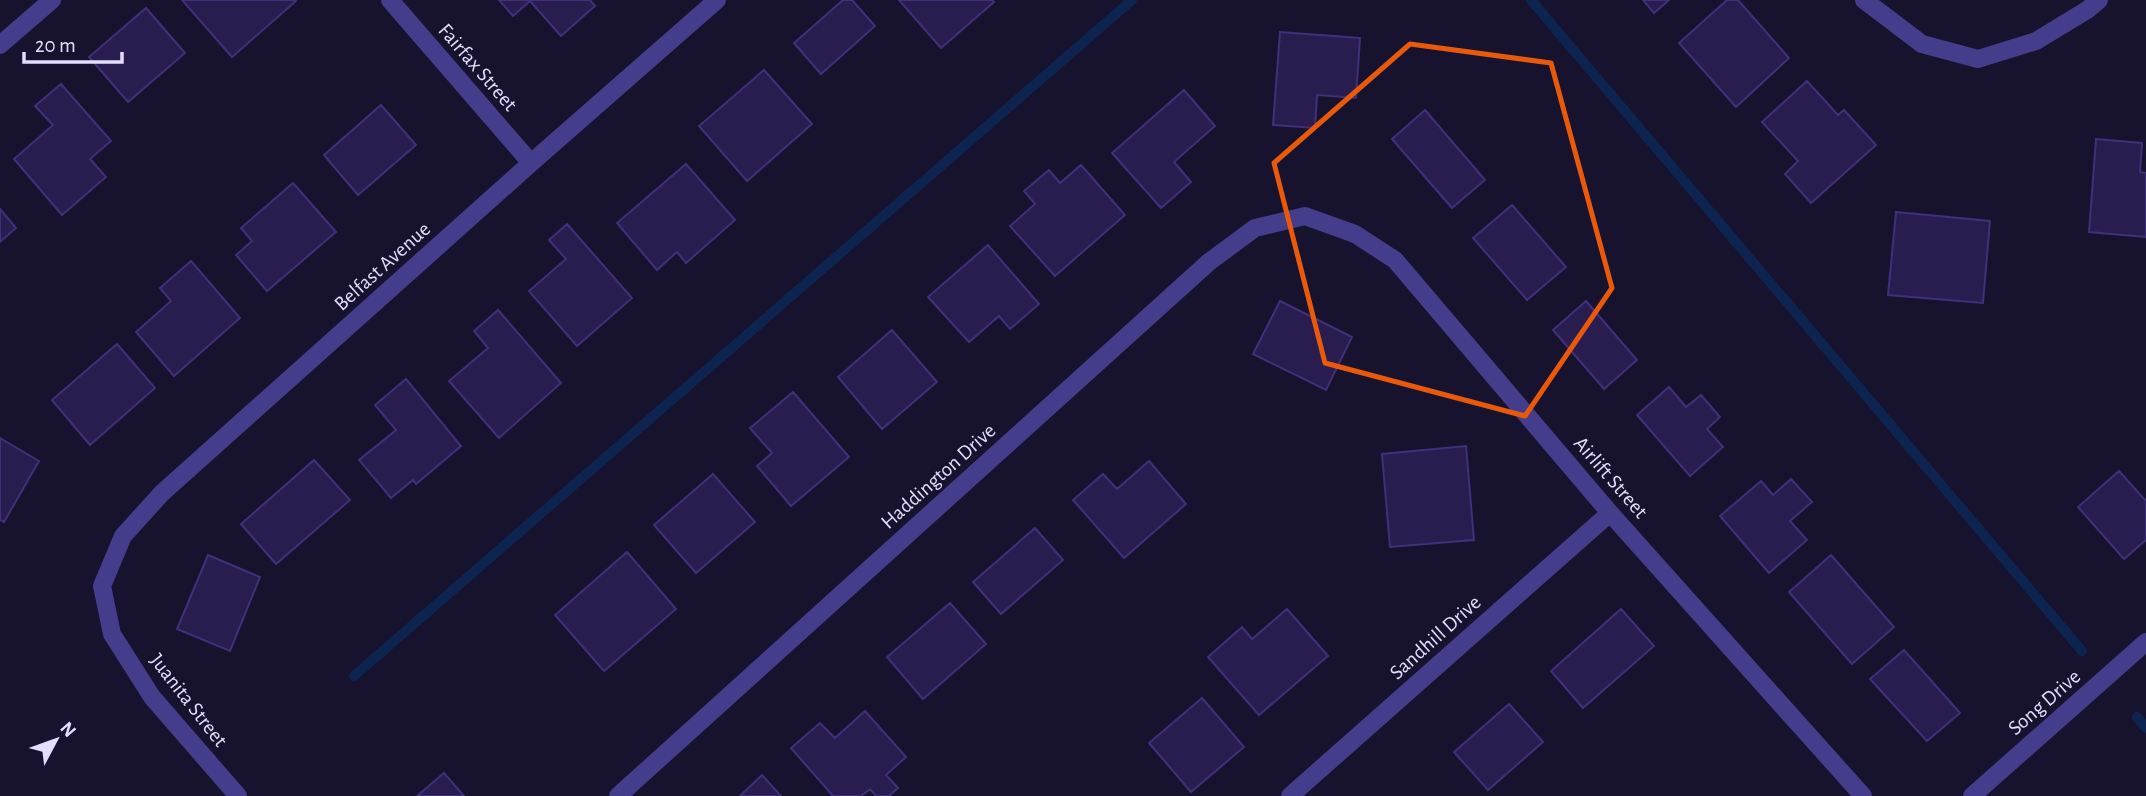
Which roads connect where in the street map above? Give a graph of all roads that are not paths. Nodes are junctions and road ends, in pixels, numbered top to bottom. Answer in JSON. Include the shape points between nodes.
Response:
{"nodes":[{"id":1,"x":52,"y":0,"type":"edge"},
{"id":2,"x":390,"y":0,"type":"edge"},
{"id":3,"x":718,"y":0,"type":"edge"},
{"id":4,"x":1864,"y":0,"type":"edge"},
{"id":5,"x":2099,"y":0,"type":"edge"},
{"id":6,"x":0,"y":45,"type":"edge"},
{"id":7,"x":531,"y":163,"type":"junction"},
{"id":8,"x":1305,"y":216,"type":"joint"},
{"id":9,"x":1611,"y":513,"type":"junction"},
{"id":10,"x":102,"y":586,"type":"joint"},
{"id":11,"x":2146,"y":642,"type":"edge"},
{"id":12,"x":239,"y":796,"type":"edge"},
{"id":13,"x":618,"y":796,"type":"edge"},
{"id":14,"x":1290,"y":796,"type":"edge"},
{"id":15,"x":1863,"y":796,"type":"edge"},
{"id":16,"x":1972,"y":796,"type":"edge"}],
"edges":[{"from":1,"to":6,"type":"street"},
{"from":2,"to":7,"type":"street","name":"Fairfax Street"},
{"from":3,"to":7,"type":"street","name":"Belfast Avenue"},
{"from":4,"to":5,"type":"street","via":[[1922,44],[1978,59],[2036,41]]},
{"from":7,"to":10,"type":"street","name":"Belfast Avenue","via":[[162,493],[123,536]]},
{"from":8,"to":9,"type":"street","name":"Airlift Street","via":[[1355,234],[1395,260]]},
{"from":8,"to":13,"type":"street","name":"Haddington Drive","via":[[1255,228],[1209,262]]},
{"from":9,"to":14,"type":"street","name":"Sandhill Drive"},
{"from":9,"to":15,"type":"street","name":"Airlift Street"},
{"from":10,"to":12,"type":"street","name":"Juanita Street","via":[[112,634],[152,696]]},
{"from":11,"to":16,"type":"street","name":"Song Drive"}]}
